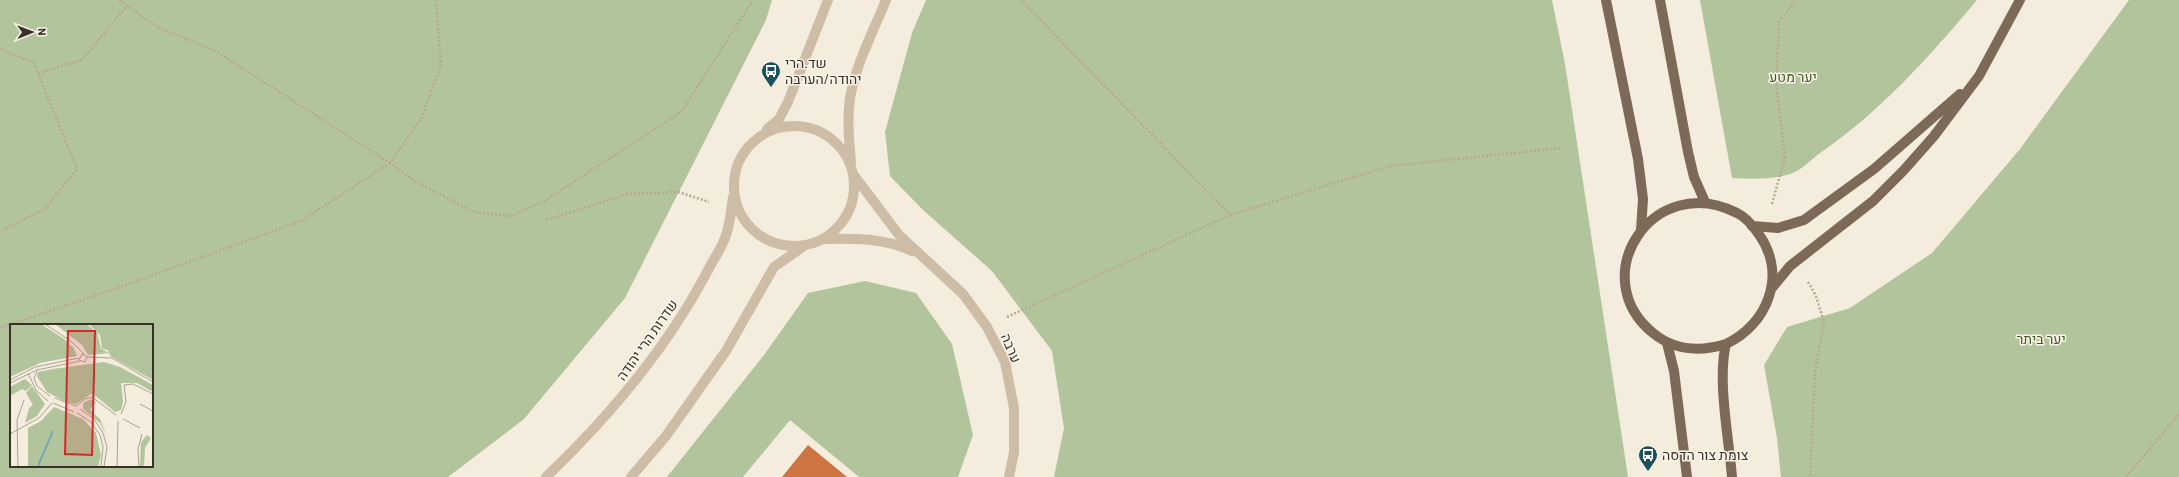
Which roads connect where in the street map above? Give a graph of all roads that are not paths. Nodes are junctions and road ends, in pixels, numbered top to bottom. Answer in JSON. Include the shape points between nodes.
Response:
{"nodes":[{"id":1,"x":828,"y":0,"type":"edge"},
{"id":2,"x":886,"y":0,"type":"edge"},
{"id":3,"x":1606,"y":0,"type":"edge"},
{"id":4,"x":1660,"y":0,"type":"edge"},
{"id":5,"x":2020,"y":0,"type":"edge"},
{"id":6,"x":1979,"y":76,"type":"junction"},
{"id":7,"x":752,"y":141,"type":"junction"},
{"id":8,"x":851,"y":169,"type":"junction"},
{"id":9,"x":733,"y":197,"type":"junction"},
{"id":10,"x":1705,"y":202,"type":"junction"},
{"id":11,"x":1752,"y":226,"type":"junction"},
{"id":12,"x":1641,"y":230,"type":"junction"},
{"id":13,"x":824,"y":239,"type":"junction"},
{"id":14,"x":804,"y":246,"type":"junction"},
{"id":15,"x":922,"y":255,"type":"junction"},
{"id":16,"x":1771,"y":289,"type":"junction"},
{"id":17,"x":1667,"y":343,"type":"junction"},
{"id":18,"x":1726,"y":344,"type":"junction"},
{"id":19,"x":546,"y":477,"type":"edge"},
{"id":20,"x":631,"y":477,"type":"edge"},
{"id":21,"x":1008,"y":477,"type":"edge"},
{"id":22,"x":1687,"y":477,"type":"edge"},
{"id":23,"x":1732,"y":477,"type":"edge"}],
"edges":[{"from":1,"to":7,"type":"street","via":[[779,119]]},
{"from":2,"to":8,"type":"street","via":[[856,74],[850,98],[848,127]]},
{"from":3,"to":12,"type":"main road","via":[[1638,159],[1643,199]]},
{"from":4,"to":10,"type":"main road","via":[[1688,152],[1694,177]]},
{"from":5,"to":6,"type":"main road"},
{"from":6,"to":11,"type":"main road","via":[[1924,128],[1804,220],[1778,228]]},
{"from":6,"to":16,"type":"main road","via":[[1934,136],[1904,170],[1872,201],[1796,262]]},
{"from":7,"to":8,"type":"street","via":[[770,130],[790,125],[811,127],[830,137],[841,148]]},
{"from":7,"to":9,"type":"street","via":[[740,155],[734,176]]},
{"from":8,"to":13,"type":"street","via":[[854,187],[850,208],[839,226]]},
{"from":8,"to":15,"type":"street","name":"ערבה","via":[[873,202],[900,235]]},
{"from":9,"to":14,"type":"street","via":[[741,216],[763,238],[783,246]]},
{"from":9,"to":19,"type":"street","name":"שדרות הרי יהודה","via":[[725,237],[666,342],[623,397],[581,444]]},
{"from":10,"to":11,"type":"main road","via":[[1728,208]]},
{"from":10,"to":12,"type":"main road","via":[[1669,208]]},
{"from":11,"to":16,"type":"main road","via":[[1764,241],[1768,252]]},
{"from":12,"to":17,"type":"main road","via":[[1627,263],[1625,274],[1628,298],[1639,320]]},
{"from":13,"to":14,"type":"street"},
{"from":13,"to":15,"type":"street","name":"ערבה","via":[[874,241],[901,246]]},
{"from":14,"to":20,"type":"street","via":[[774,267],[726,351],[666,436]]},
{"from":15,"to":21,"type":"street","name":"ערבה","via":[[963,294],[986,327],[1005,362],[1014,408],[1014,452]]},
{"from":16,"to":18,"type":"main road","via":[[1766,307],[1756,323],[1738,339]]},
{"from":17,"to":18,"type":"main road","via":[[1690,349],[1708,349]]},
{"from":17,"to":22,"type":"main road","via":[[1674,371]]},
{"from":18,"to":23,"type":"main road","via":[[1722,376]]}]}
